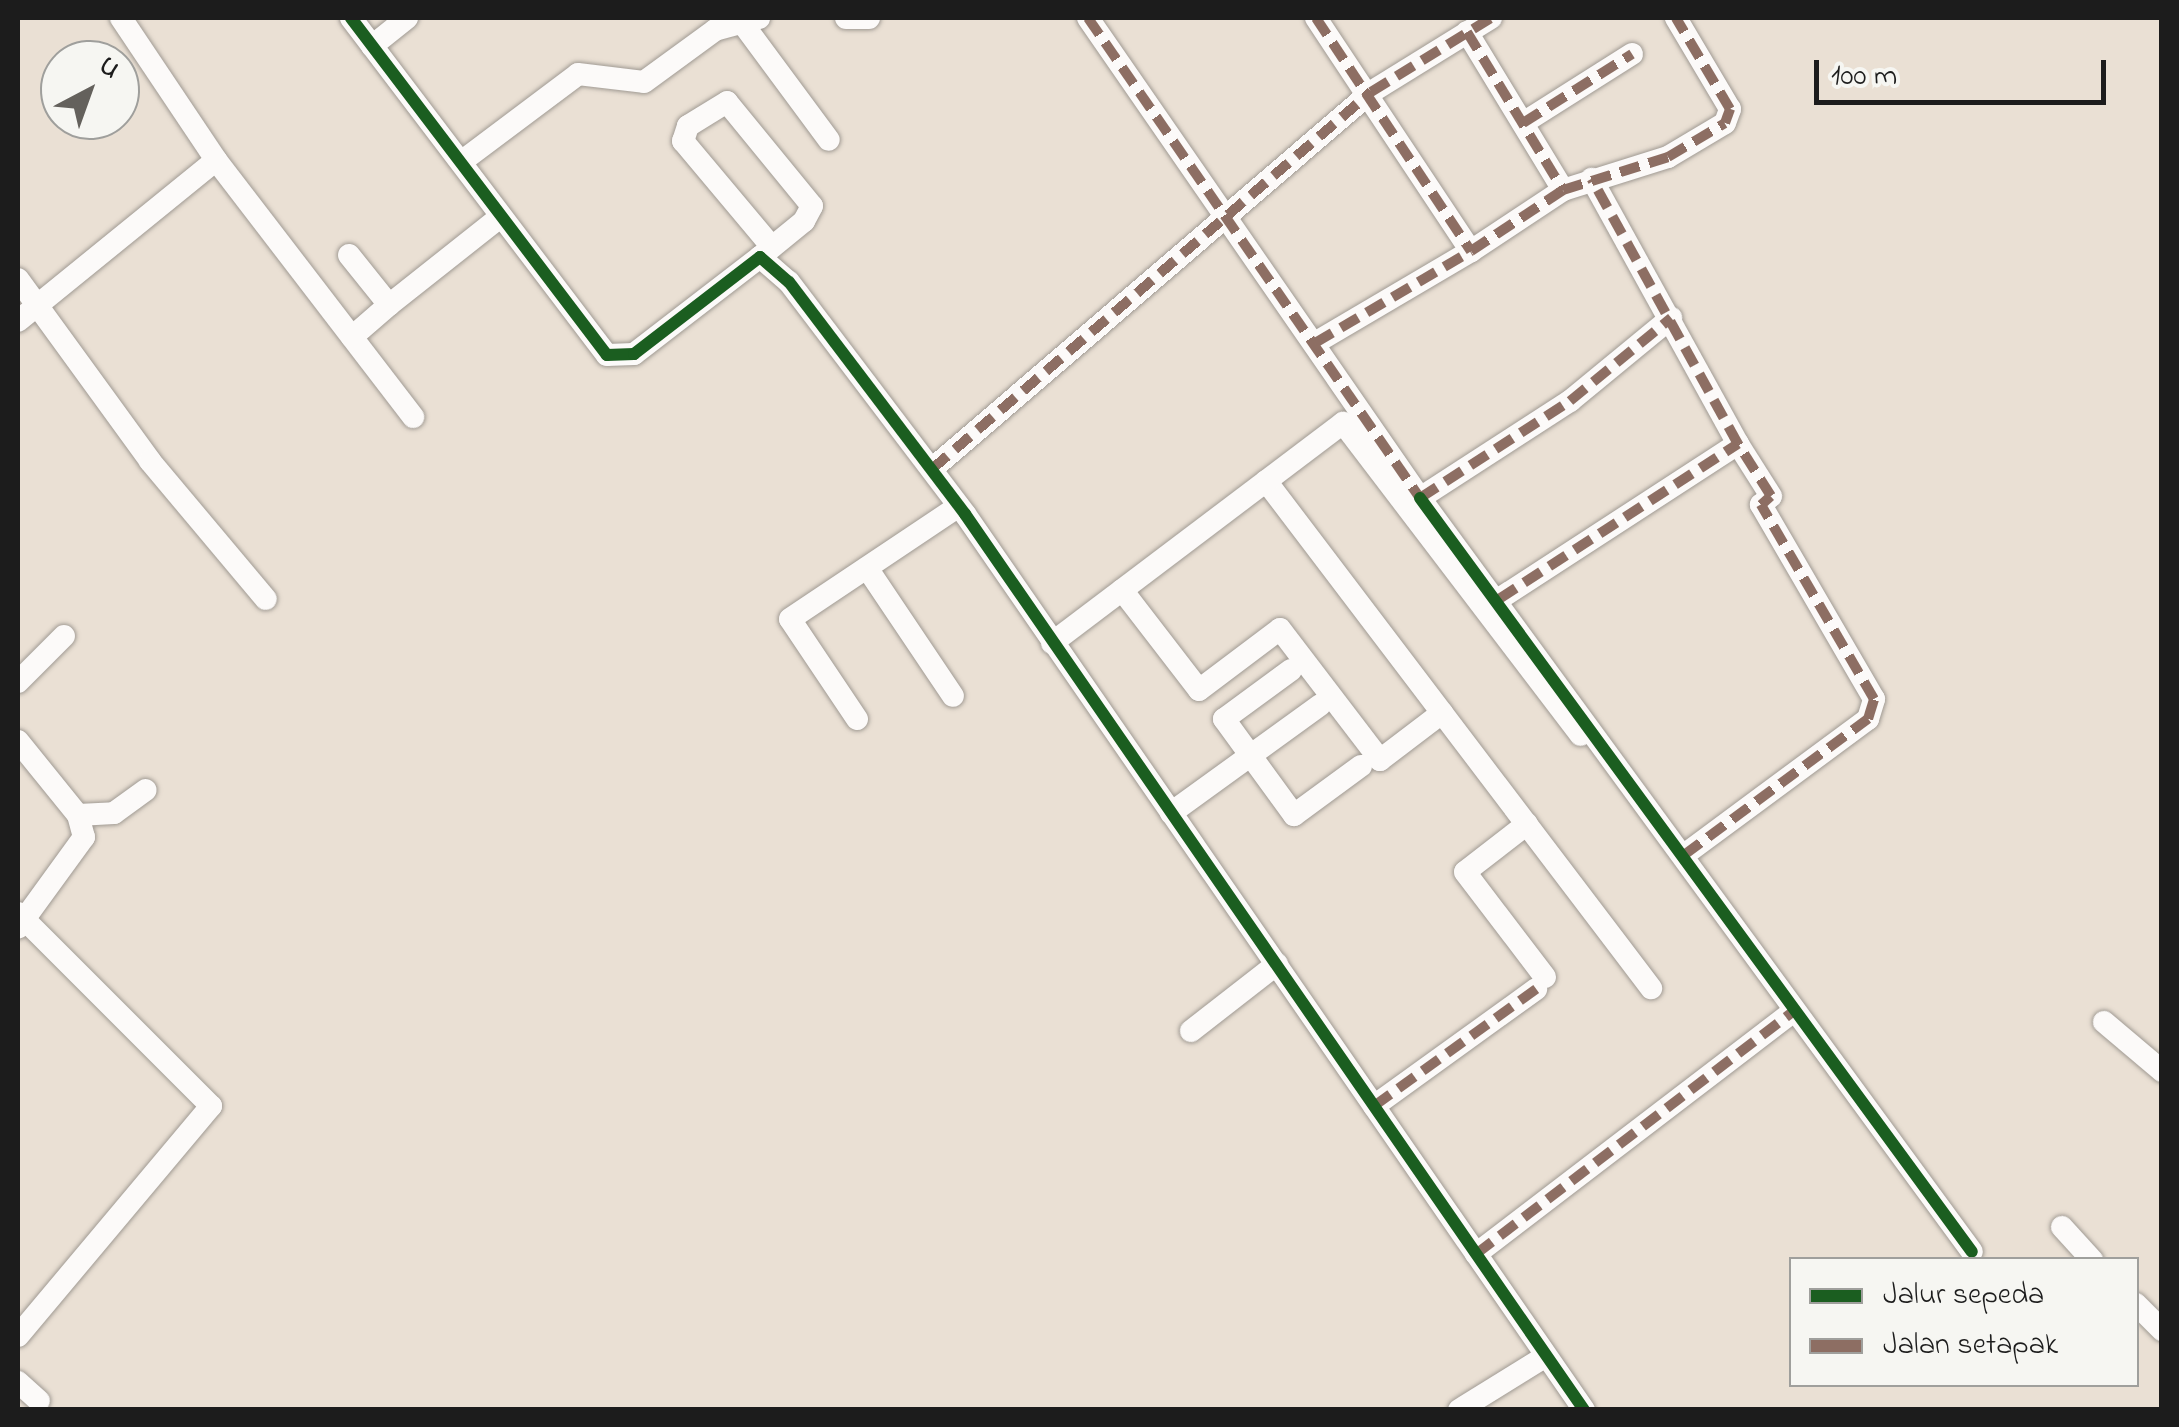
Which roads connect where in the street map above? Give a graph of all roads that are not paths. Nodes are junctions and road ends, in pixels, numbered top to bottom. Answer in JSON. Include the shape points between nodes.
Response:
{"nodes":[{"id":1,"x":122,"y":18,"type":"edge"},
{"id":2,"x":351,"y":18,"type":"edge"},
{"id":3,"x":407,"y":18,"type":"edge"},
{"id":4,"x":846,"y":18,"type":"edge"},
{"id":5,"x":869,"y":18,"type":"edge"},
{"id":6,"x":1088,"y":18,"type":"edge"},
{"id":7,"x":1316,"y":18,"type":"edge"},
{"id":8,"x":1490,"y":18,"type":"edge"},
{"id":9,"x":1676,"y":18,"type":"edge"},
{"id":10,"x":753,"y":23,"type":"edge"},
{"id":11,"x":1467,"y":32,"type":"junction"},
{"id":12,"x":372,"y":46,"type":"junction"},
{"id":13,"x":1632,"y":54,"type":"dead end"},
{"id":14,"x":1371,"y":92,"type":"junction"},
{"id":15,"x":1523,"y":123,"type":"junction"},
{"id":16,"x":829,"y":140,"type":"dead end"},
{"id":17,"x":216,"y":160,"type":"junction"},
{"id":18,"x":461,"y":162,"type":"junction"},
{"id":19,"x":1592,"y":180,"type":"junction"},
{"id":20,"x":1563,"y":190,"type":"junction"},
{"id":21,"x":1223,"y":214,"type":"junction"},
{"id":22,"x":500,"y":217,"type":"junction"},
{"id":23,"x":1471,"y":251,"type":"junction"},
{"id":24,"x":766,"y":252,"type":"junction"},
{"id":25,"x":349,"y":256,"type":"dead end"},
{"id":26,"x":18,"y":279,"type":"edge"},
{"id":27,"x":389,"y":304,"type":"junction"},
{"id":28,"x":38,"y":306,"type":"junction"},
{"id":29,"x":1671,"y":318,"type":"junction"},
{"id":30,"x":18,"y":321,"type":"edge"},
{"id":31,"x":352,"y":337,"type":"junction"},
{"id":32,"x":1316,"y":343,"type":"junction"},
{"id":33,"x":413,"y":417,"type":"dead end"},
{"id":34,"x":1738,"y":444,"type":"junction"},
{"id":35,"x":932,"y":468,"type":"junction"},
{"id":36,"x":1266,"y":481,"type":"junction"},
{"id":37,"x":1420,"y":498,"type":"junction"},
{"id":38,"x":959,"y":506,"type":"junction"},
{"id":39,"x":867,"y":568,"type":"junction"},
{"id":40,"x":1122,"y":590,"type":"junction"},
{"id":41,"x":266,"y":599,"type":"dead end"},
{"id":42,"x":1499,"y":599,"type":"junction"},
{"id":43,"x":64,"y":636,"type":"dead end"},
{"id":44,"x":1052,"y":643,"type":"junction"},
{"id":45,"x":1291,"y":670,"type":"dead end"},
{"id":46,"x":18,"y":682,"type":"edge"},
{"id":47,"x":953,"y":696,"type":"dead end"},
{"id":48,"x":1320,"y":705,"type":"dead end"},
{"id":49,"x":1442,"y":712,"type":"junction"},
{"id":50,"x":857,"y":719,"type":"dead end"},
{"id":51,"x":18,"y":741,"type":"edge"},
{"id":52,"x":1251,"y":755,"type":"junction"},
{"id":53,"x":1361,"y":766,"type":"dead end"},
{"id":54,"x":146,"y":790,"type":"dead end"},
{"id":55,"x":1171,"y":813,"type":"junction"},
{"id":56,"x":78,"y":815,"type":"junction"},
{"id":57,"x":1646,"y":821,"type":"dead end"},
{"id":58,"x":1527,"y":824,"type":"junction"},
{"id":59,"x":1684,"y":855,"type":"junction"},
{"id":60,"x":20,"y":921,"type":"edge"},
{"id":61,"x":1277,"y":964,"type":"junction"},
{"id":62,"x":1651,"y":988,"type":"dead end"},
{"id":63,"x":1792,"y":1012,"type":"junction"},
{"id":64,"x":2104,"y":1022,"type":"dead end"},
{"id":65,"x":1191,"y":1031,"type":"dead end"},
{"id":66,"x":2162,"y":1072,"type":"edge"},
{"id":67,"x":1374,"y":1106,"type":"junction"},
{"id":68,"x":2062,"y":1227,"type":"dead end"},
{"id":69,"x":1972,"y":1252,"type":"dead end"},
{"id":70,"x":1476,"y":1254,"type":"junction"},
{"id":71,"x":2089,"y":1257,"type":"edge"},
{"id":72,"x":2139,"y":1307,"type":"edge"},
{"id":73,"x":2162,"y":1330,"type":"edge"},
{"id":74,"x":18,"y":1336,"type":"edge"},
{"id":75,"x":1546,"y":1356,"type":"junction"},
{"id":76,"x":18,"y":1382,"type":"edge"},
{"id":77,"x":39,"y":1401,"type":"dead end"},
{"id":78,"x":1460,"y":1410,"type":"edge"},
{"id":79,"x":1584,"y":1410,"type":"edge"}],
"edges":[{"from":1,"to":17,"type":"street"},
{"from":2,"to":12,"type":"street"},
{"from":3,"to":12,"type":"street"},
{"from":4,"to":5,"type":"street"},
{"from":6,"to":21,"type":"street"},
{"from":7,"to":14,"type":"street"},
{"from":8,"to":11,"type":"street"},
{"from":9,"to":19,"type":"street","via":[[1730,110],[1725,123],[1668,157]]},
{"from":10,"to":16,"type":"street"},
{"from":10,"to":18,"type":"street","via":[[715,30],[644,82],[578,74]]},
{"from":11,"to":14,"type":"street"},
{"from":11,"to":15,"type":"street"},
{"from":12,"to":18,"type":"street"},
{"from":13,"to":15,"type":"street"},
{"from":14,"to":21,"type":"street"},
{"from":14,"to":23,"type":"street"},
{"from":15,"to":20,"type":"street"},
{"from":17,"to":28,"type":"street"},
{"from":17,"to":31,"type":"street"},
{"from":18,"to":22,"type":"street"},
{"from":19,"to":20,"type":"street"},
{"from":19,"to":29,"type":"street"},
{"from":20,"to":23,"type":"street"},
{"from":21,"to":32,"type":"street"},
{"from":21,"to":35,"type":"street"},
{"from":22,"to":24,"type":"street","via":[[586,336],[620,358]]},
{"from":22,"to":27,"type":"street"},
{"from":23,"to":32,"type":"street"},
{"from":24,"to":24,"type":"street","via":[[683,141],[688,126],[728,102],[812,206]]},
{"from":24,"to":35,"type":"street"},
{"from":25,"to":27,"type":"street"},
{"from":26,"to":28,"type":"street"},
{"from":27,"to":31,"type":"street"},
{"from":28,"to":30,"type":"street"},
{"from":28,"to":41,"type":"street"},
{"from":29,"to":34,"type":"street"},
{"from":29,"to":37,"type":"street","via":[[1570,400]]},
{"from":31,"to":33,"type":"street"},
{"from":32,"to":37,"type":"street"},
{"from":34,"to":42,"type":"street"},
{"from":34,"to":59,"type":"street","via":[[1771,496],[1761,505],[1874,700],[1868,719]]},
{"from":35,"to":38,"type":"street"},
{"from":36,"to":40,"type":"street"},
{"from":36,"to":49,"type":"street"},
{"from":36,"to":57,"type":"street","via":[[1343,422]]},
{"from":37,"to":42,"type":"street"},
{"from":38,"to":39,"type":"street"},
{"from":38,"to":44,"type":"street"},
{"from":39,"to":47,"type":"street"},
{"from":39,"to":50,"type":"street","via":[[790,619]]},
{"from":40,"to":44,"type":"street"},
{"from":40,"to":49,"type":"street","via":[[1198,690],[1280,628],[1380,760]]},
{"from":42,"to":59,"type":"street"},
{"from":43,"to":46,"type":"street"},
{"from":44,"to":55,"type":"street"},
{"from":45,"to":52,"type":"street","via":[[1224,719]]},
{"from":48,"to":52,"type":"street"},
{"from":49,"to":58,"type":"street"},
{"from":51,"to":56,"type":"street"},
{"from":52,"to":53,"type":"street","via":[[1294,814]]},
{"from":52,"to":55,"type":"street"},
{"from":54,"to":56,"type":"street","via":[[114,813]]},
{"from":55,"to":61,"type":"street"},
{"from":56,"to":60,"type":"street","via":[[84,836],[72,865]]},
{"from":58,"to":62,"type":"street"},
{"from":58,"to":67,"type":"street","via":[[1465,872],[1540,983]]},
{"from":59,"to":63,"type":"street"},
{"from":60,"to":74,"type":"street","via":[[211,1111]]},
{"from":61,"to":65,"type":"street"},
{"from":61,"to":67,"type":"street"},
{"from":63,"to":69,"type":"street"},
{"from":63,"to":70,"type":"street"},
{"from":64,"to":66,"type":"street"},
{"from":67,"to":70,"type":"street"},
{"from":68,"to":71,"type":"street"},
{"from":70,"to":75,"type":"street"},
{"from":72,"to":73,"type":"street"},
{"from":75,"to":78,"type":"street"},
{"from":75,"to":79,"type":"street"},
{"from":76,"to":77,"type":"street"}]}
